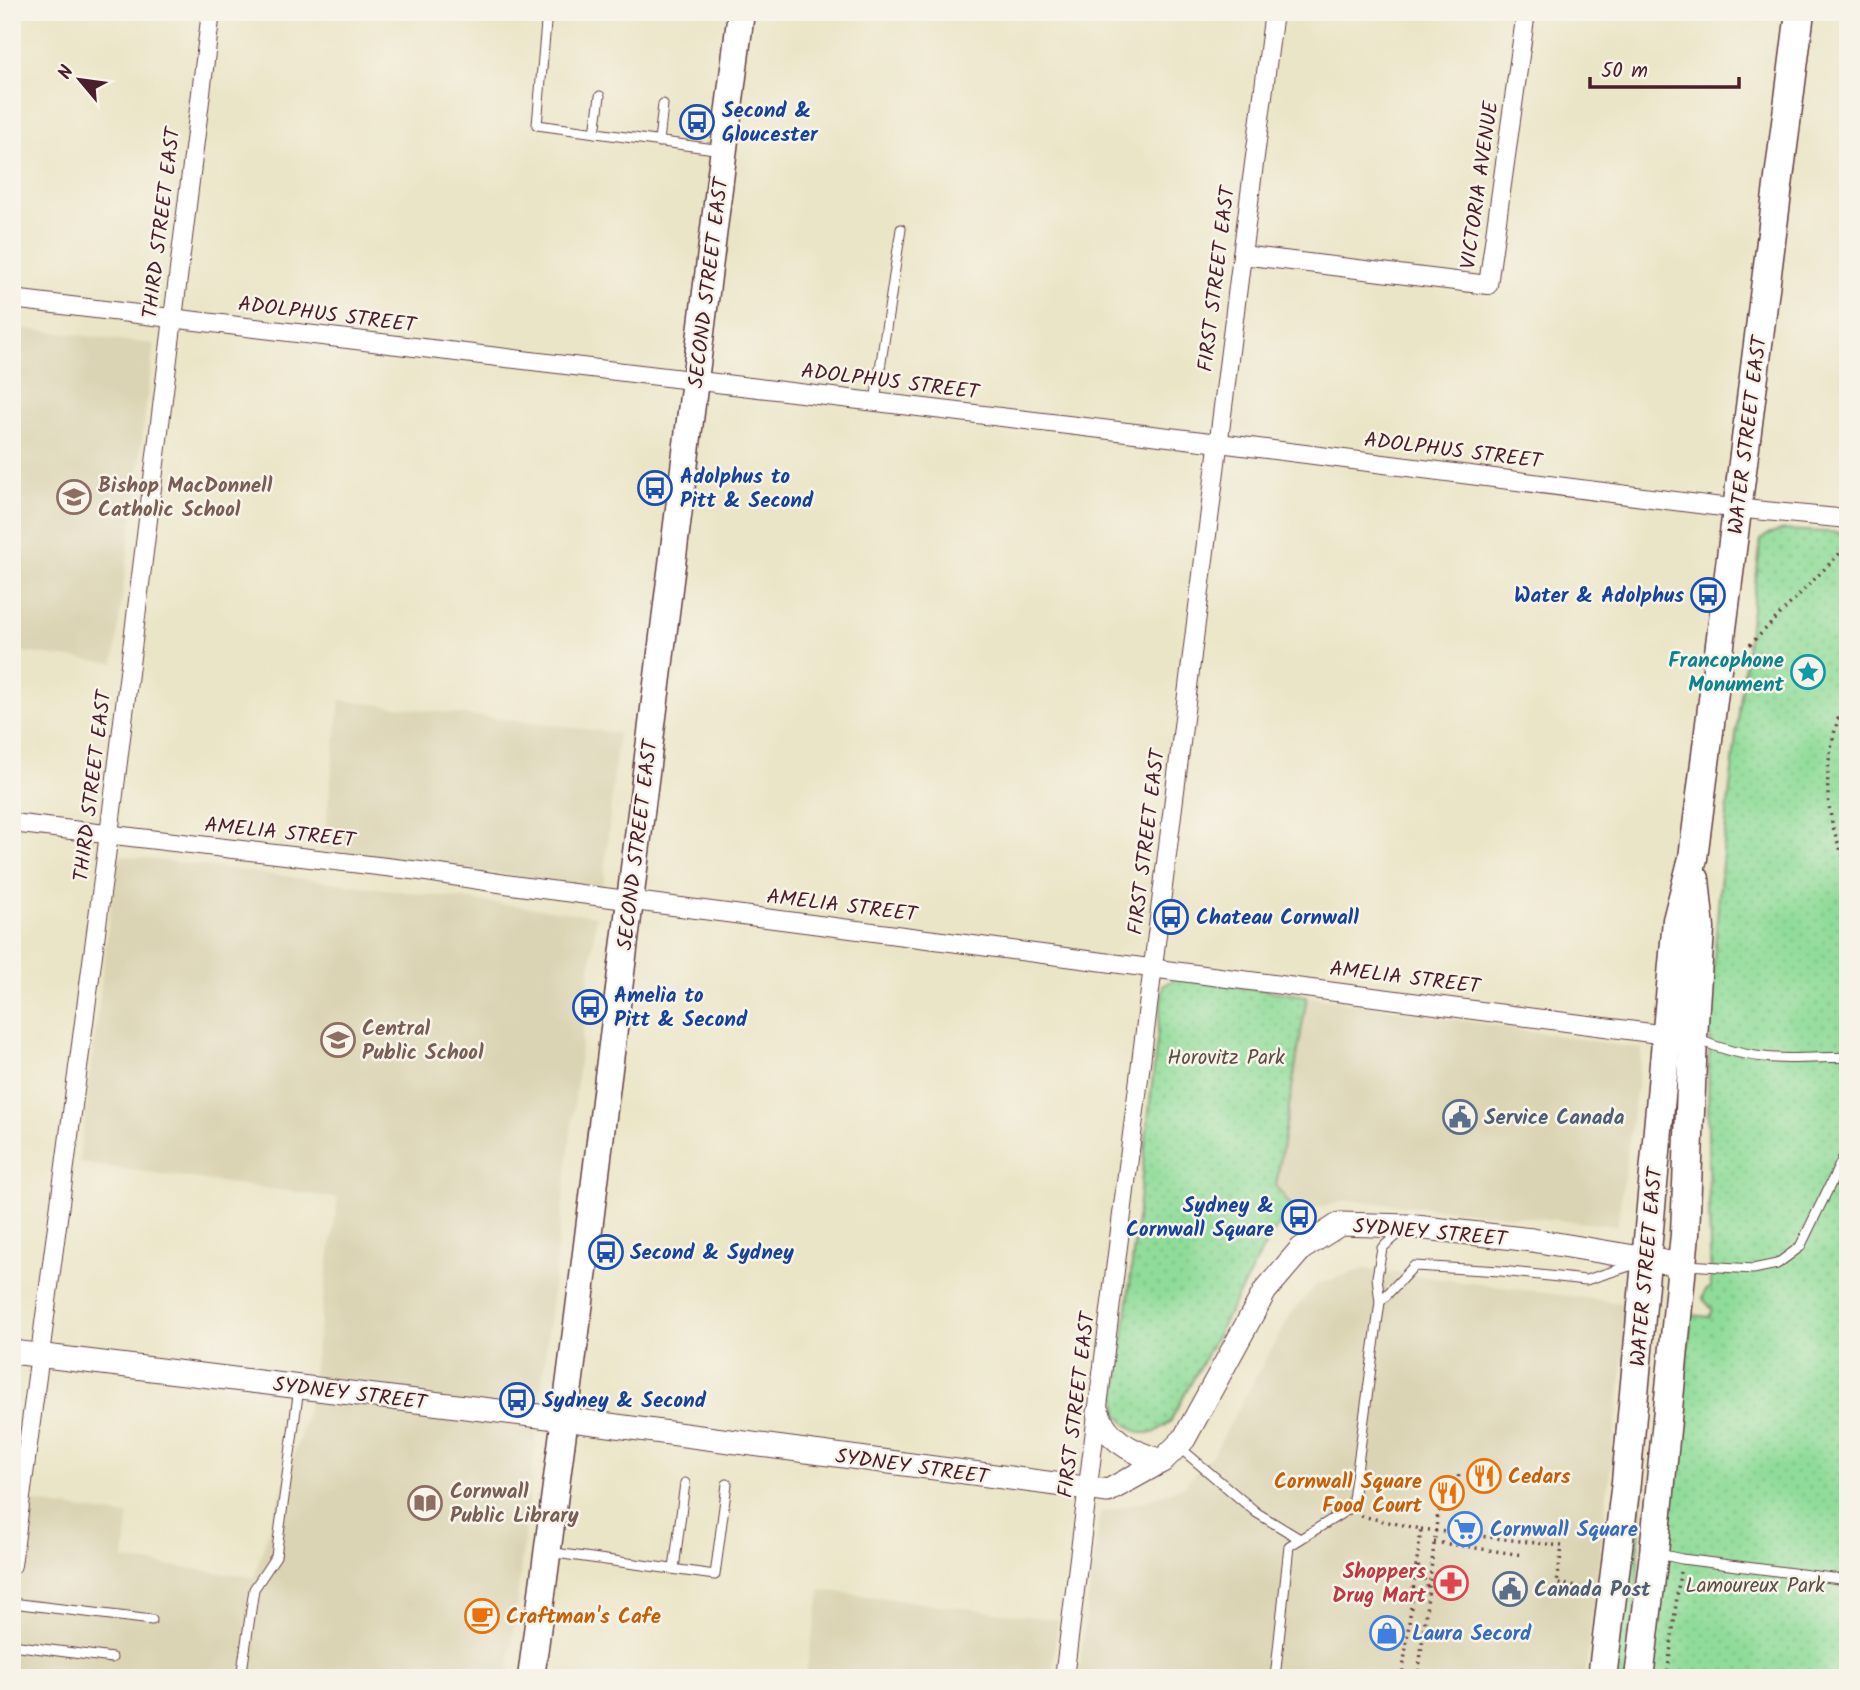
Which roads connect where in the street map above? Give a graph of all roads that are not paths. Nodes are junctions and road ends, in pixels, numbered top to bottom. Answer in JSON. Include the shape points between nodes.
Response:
{"nodes":[{"id":1,"x":211,"y":12,"type":"edge"},
{"id":2,"x":547,"y":12,"type":"edge"},
{"id":3,"x":741,"y":12,"type":"edge"},
{"id":4,"x":1274,"y":12,"type":"edge"},
{"id":5,"x":1526,"y":12,"type":"edge"},
{"id":6,"x":1800,"y":12,"type":"edge"},
{"id":7,"x":600,"y":96,"type":"dead end"},
{"id":8,"x":663,"y":104,"type":"dead end"},
{"id":9,"x":595,"y":133,"type":"junction"},
{"id":10,"x":659,"y":142,"type":"junction"},
{"id":11,"x":724,"y":150,"type":"junction"},
{"id":12,"x":901,"y":229,"type":"dead end"},
{"id":13,"x":1242,"y":255,"type":"junction"},
{"id":14,"x":12,"y":299,"type":"edge"},
{"id":15,"x":172,"y":318,"type":"junction"},
{"id":16,"x":695,"y":380,"type":"junction"},
{"id":17,"x":875,"y":402,"type":"junction"},
{"id":18,"x":1219,"y":443,"type":"junction"},
{"id":19,"x":1750,"y":509,"type":"junction"},
{"id":20,"x":1848,"y":519,"type":"edge"},
{"id":21,"x":12,"y":823,"type":"edge"},
{"id":22,"x":109,"y":834,"type":"junction"},
{"id":23,"x":629,"y":900,"type":"junction"},
{"id":24,"x":1153,"y":968,"type":"junction"},
{"id":25,"x":1680,"y":1036,"type":"junction"},
{"id":26,"x":1848,"y":1057,"type":"edge"},
{"id":27,"x":1848,"y":1148,"type":"edge"},
{"id":28,"x":1407,"y":1226,"type":"junction"},
{"id":29,"x":1647,"y":1260,"type":"junction"},
{"id":30,"x":1683,"y":1265,"type":"junction"},
{"id":31,"x":1380,"y":1302,"type":"junction"},
{"id":32,"x":12,"y":1353,"type":"edge"},
{"id":33,"x":39,"y":1356,"type":"junction"},
{"id":34,"x":299,"y":1386,"type":"junction"},
{"id":35,"x":1098,"y":1413,"type":"junction"},
{"id":36,"x":564,"y":1419,"type":"junction"},
{"id":37,"x":1170,"y":1453,"type":"junction"},
{"id":38,"x":685,"y":1483,"type":"dead end"},
{"id":39,"x":727,"y":1483,"type":"dead end"},
{"id":40,"x":1089,"y":1489,"type":"junction"},
{"id":41,"x":1300,"y":1539,"type":"junction"},
{"id":42,"x":547,"y":1551,"type":"junction"},
{"id":43,"x":1654,"y":1553,"type":"junction"},
{"id":44,"x":12,"y":1565,"type":"edge"},
{"id":45,"x":674,"y":1569,"type":"junction"},
{"id":46,"x":1848,"y":1580,"type":"edge"},
{"id":47,"x":12,"y":1604,"type":"edge"},
{"id":48,"x":152,"y":1620,"type":"dead end"},
{"id":49,"x":12,"y":1645,"type":"edge"},
{"id":50,"x":113,"y":1658,"type":"dead end"},
{"id":51,"x":241,"y":1678,"type":"edge"},
{"id":52,"x":531,"y":1678,"type":"edge"},
{"id":53,"x":1064,"y":1678,"type":"edge"},
{"id":54,"x":1275,"y":1678,"type":"edge"},
{"id":55,"x":1602,"y":1678,"type":"edge"},
{"id":56,"x":1639,"y":1678,"type":"edge"}],
"edges":[{"from":1,"to":15,"type":"street","name":"THIRD STREET EAST"},
{"from":2,"to":9,"type":"lane","via":[[537,125]]},
{"from":3,"to":11,"type":"main road","name":"SECOND STREET EAST"},
{"from":4,"to":13,"type":"street","name":"FIRST STREET EAST"},
{"from":5,"to":13,"type":"street","name":"VICTORIA AVENUE","via":[[1488,285]]},
{"from":6,"to":19,"type":"main road","name":"WATER STREET EAST"},
{"from":7,"to":9,"type":"lane"},
{"from":8,"to":10,"type":"lane"},
{"from":9,"to":10,"type":"lane"},
{"from":10,"to":11,"type":"lane"},
{"from":11,"to":16,"type":"main road","name":"SECOND STREET EAST"},
{"from":12,"to":17,"type":"lane"},
{"from":13,"to":18,"type":"street","name":"FIRST STREET EAST"},
{"from":14,"to":15,"type":"street","name":"ADOLPHUS STREET"},
{"from":15,"to":16,"type":"street","name":"ADOLPHUS STREET"},
{"from":15,"to":22,"type":"street","name":"THIRD STREET EAST"},
{"from":16,"to":17,"type":"street","name":"ADOLPHUS STREET"},
{"from":16,"to":23,"type":"main road","name":"SECOND STREET EAST"},
{"from":17,"to":18,"type":"street","name":"ADOLPHUS STREET"},
{"from":18,"to":19,"type":"street","name":"ADOLPHUS STREET"},
{"from":18,"to":24,"type":"street","name":"FIRST STREET EAST"},
{"from":19,"to":20,"type":"street","name":"ADOLPHUS STREET"},
{"from":19,"to":25,"type":"main road","name":"WATER STREET EAST","via":[[1693,858],[1677,920]]},
{"from":21,"to":22,"type":"street","name":"AMELIA STREET"},
{"from":22,"to":23,"type":"street","name":"AMELIA STREET"},
{"from":22,"to":33,"type":"street","name":"THIRD STREET EAST"},
{"from":23,"to":24,"type":"street","name":"AMELIA STREET"},
{"from":23,"to":36,"type":"main road","name":"SECOND STREET EAST"},
{"from":24,"to":25,"type":"street","name":"AMELIA STREET"},
{"from":24,"to":35,"type":"street","name":"FIRST STREET EAST"},
{"from":25,"to":26,"type":"lane","via":[[1757,1058]]},
{"from":25,"to":29,"type":"main road","name":"WATER STREET EAST"},
{"from":25,"to":30,"type":"main road","name":"WATER STREET EAST"},
{"from":27,"to":30,"type":"lane","via":[[1800,1247],[1777,1264],[1752,1269]]},
{"from":28,"to":29,"type":"street","name":"SYDNEY STREET","via":[[1532,1240]]},
{"from":28,"to":31,"type":"lane","via":[[1382,1248],[1377,1277]]},
{"from":28,"to":37,"type":"street","name":"SYDNEY STREET","via":[[1340,1224],[1301,1249],[1265,1291],[1184,1439]]},
{"from":29,"to":30,"type":"street","name":"SYDNEY STREET"},
{"from":29,"to":31,"type":"lane","via":[[1586,1280],[1414,1266]]},
{"from":29,"to":55,"type":"main road","name":"WATER STREET EAST"},
{"from":30,"to":43,"type":"main road","name":"WATER STREET EAST"},
{"from":31,"to":41,"type":"lane","via":[[1352,1507]]},
{"from":32,"to":33,"type":"street","name":"SYDNEY STREET"},
{"from":33,"to":34,"type":"street","name":"SYDNEY STREET"},
{"from":33,"to":44,"type":"street","name":"THIRD STREET EAST"},
{"from":34,"to":36,"type":"street","name":"SYDNEY STREET"},
{"from":34,"to":51,"type":"lane","via":[[276,1556],[254,1589]]},
{"from":35,"to":37,"type":"street","via":[[1103,1426],[1141,1456]]},
{"from":35,"to":40,"type":"street","name":"FIRST STREET EAST"},
{"from":36,"to":40,"type":"street","name":"SYDNEY STREET"},
{"from":36,"to":42,"type":"main road","name":"SECOND STREET EAST"},
{"from":37,"to":40,"type":"street","name":"SYDNEY STREET","via":[[1108,1491]]},
{"from":37,"to":41,"type":"lane"},
{"from":38,"to":45,"type":"lane"},
{"from":39,"to":45,"type":"lane","via":[[715,1575]]},
{"from":40,"to":53,"type":"street","name":"FIRST STREET EAST"},
{"from":41,"to":54,"type":"lane","via":[[1289,1546]]},
{"from":42,"to":45,"type":"lane"},
{"from":42,"to":52,"type":"main road","name":"SECOND STREET EAST"},
{"from":43,"to":46,"type":"lane"},
{"from":43,"to":56,"type":"main road","name":"WATER STREET EAST"},
{"from":47,"to":48,"type":"lane"},
{"from":49,"to":50,"type":"lane"}]}
